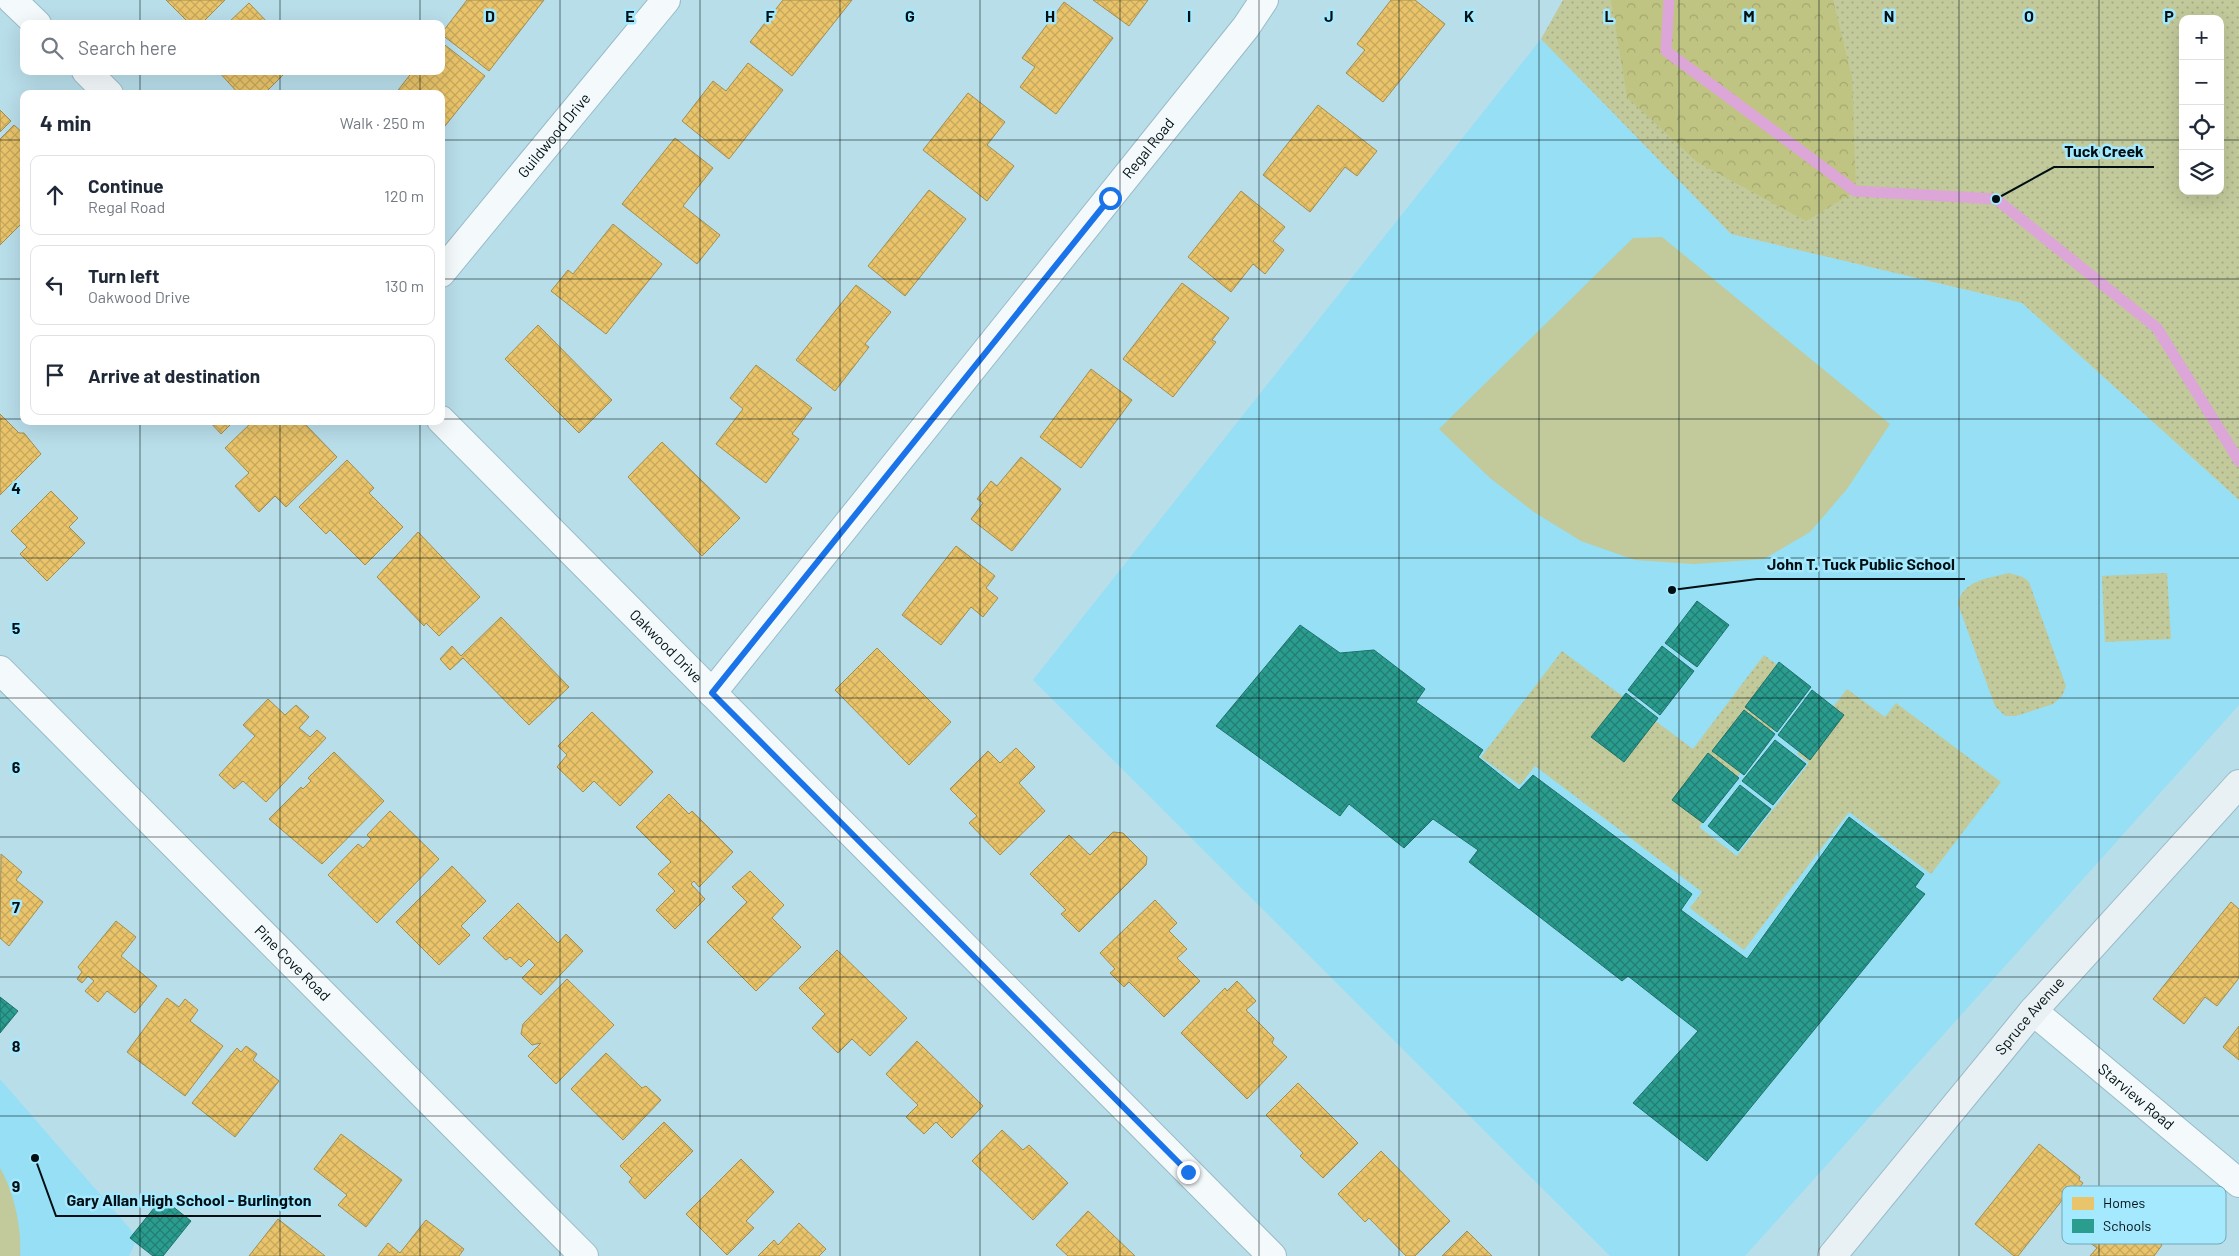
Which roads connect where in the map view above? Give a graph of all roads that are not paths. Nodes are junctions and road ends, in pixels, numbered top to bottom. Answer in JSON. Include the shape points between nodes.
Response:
{"nodes":[{"id":1,"x":12,"y":0,"type":"edge"},
{"id":2,"x":666,"y":0,"type":"edge"},
{"id":3,"x":1264,"y":0,"type":"edge"},
{"id":4,"x":33,"y":20,"type":"edge"},
{"id":5,"x":90,"y":75,"type":"edge"},
{"id":6,"x":105,"y":90,"type":"edge"},
{"id":7,"x":445,"y":267,"type":"edge"},
{"id":8,"x":445,"y":424,"type":"edge"},
{"id":9,"x":0,"y":670,"type":"edge"},
{"id":10,"x":712,"y":693,"type":"junction"},
{"id":11,"x":2239,"y":784,"type":"edge"},
{"id":12,"x":2033,"y":1011,"type":"junction"},
{"id":13,"x":2239,"y":1183,"type":"edge"},
{"id":14,"x":584,"y":1256,"type":"edge"},
{"id":15,"x":1272,"y":1256,"type":"edge"},
{"id":16,"x":1832,"y":1256,"type":"edge"}],
"edges":[{"from":1,"to":4,"type":"street"},
{"from":2,"to":7,"type":"street","name":"Guildwood Drive"},
{"from":3,"to":10,"type":"street","name":"Regal Road","via":[[1246,27]]},
{"from":5,"to":6,"type":"street"},
{"from":8,"to":10,"type":"street","name":"Oakwood Drive"},
{"from":9,"to":14,"type":"street","name":"Pine Cove Road"},
{"from":10,"to":15,"type":"street","name":"Oakwood Drive"},
{"from":11,"to":12,"type":"street","name":"Spruce Avenue"},
{"from":12,"to":13,"type":"street","name":"Starview Road"},
{"from":12,"to":16,"type":"street","name":"Spruce Avenue"}]}
